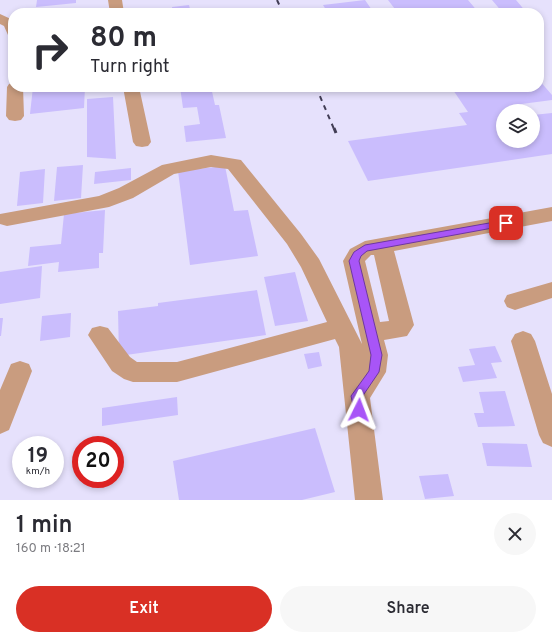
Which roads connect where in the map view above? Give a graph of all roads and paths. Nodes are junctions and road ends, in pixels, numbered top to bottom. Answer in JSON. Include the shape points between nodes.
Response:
{"nodes":[{"id":1,"x":15,"y":92,"type":"edge"},
{"id":2,"x":132,"y":92,"type":"edge"},
{"id":3,"x":15,"y":116,"type":"dead end"},
{"id":4,"x":142,"y":142,"type":"dead end"},
{"id":5,"x":552,"y":214,"type":"edge"},
{"id":6,"x":7,"y":219,"type":"dead end"},
{"id":7,"x":382,"y":246,"type":"junction"},
{"id":8,"x":552,"y":290,"type":"edge"},
{"id":9,"x":515,"y":302,"type":"dead end"},
{"id":10,"x":342,"y":328,"type":"junction"},
{"id":11,"x":371,"y":332,"type":"junction"},
{"id":12,"x":100,"y":335,"type":"dead end"},
{"id":13,"x":523,"y":341,"type":"dead end"},
{"id":14,"x":20,"y":371,"type":"dead end"},
{"id":15,"x":357,"y":396,"type":"junction"},
{"id":16,"x":0,"y":422,"type":"edge"},
{"id":17,"x":552,"y":435,"type":"edge"},
{"id":18,"x":370,"y":500,"type":"edge"}],
"edges":[{"from":1,"to":3,"type":"street"},
{"from":2,"to":4,"type":"street"},
{"from":5,"to":7,"type":"street"},
{"from":6,"to":10,"type":"street","via":[[102,202],[126,193],[169,169],[211,162],[229,162],[234,164],[294,239],[311,265]]},
{"from":7,"to":11,"type":"street","via":[[365,249],[357,254],[354,261]]},
{"from":7,"to":11,"type":"street","via":[[402,325],[399,329]]},
{"from":8,"to":9,"type":"street"},
{"from":10,"to":12,"type":"street","via":[[177,372],[133,372],[121,364]]},
{"from":10,"to":15,"type":"street","via":[[351,348]]},
{"from":11,"to":15,"type":"street","via":[[376,355],[374,372]]},
{"from":13,"to":17,"type":"street"},
{"from":14,"to":16,"type":"street"},
{"from":15,"to":18,"type":"street"}]}
